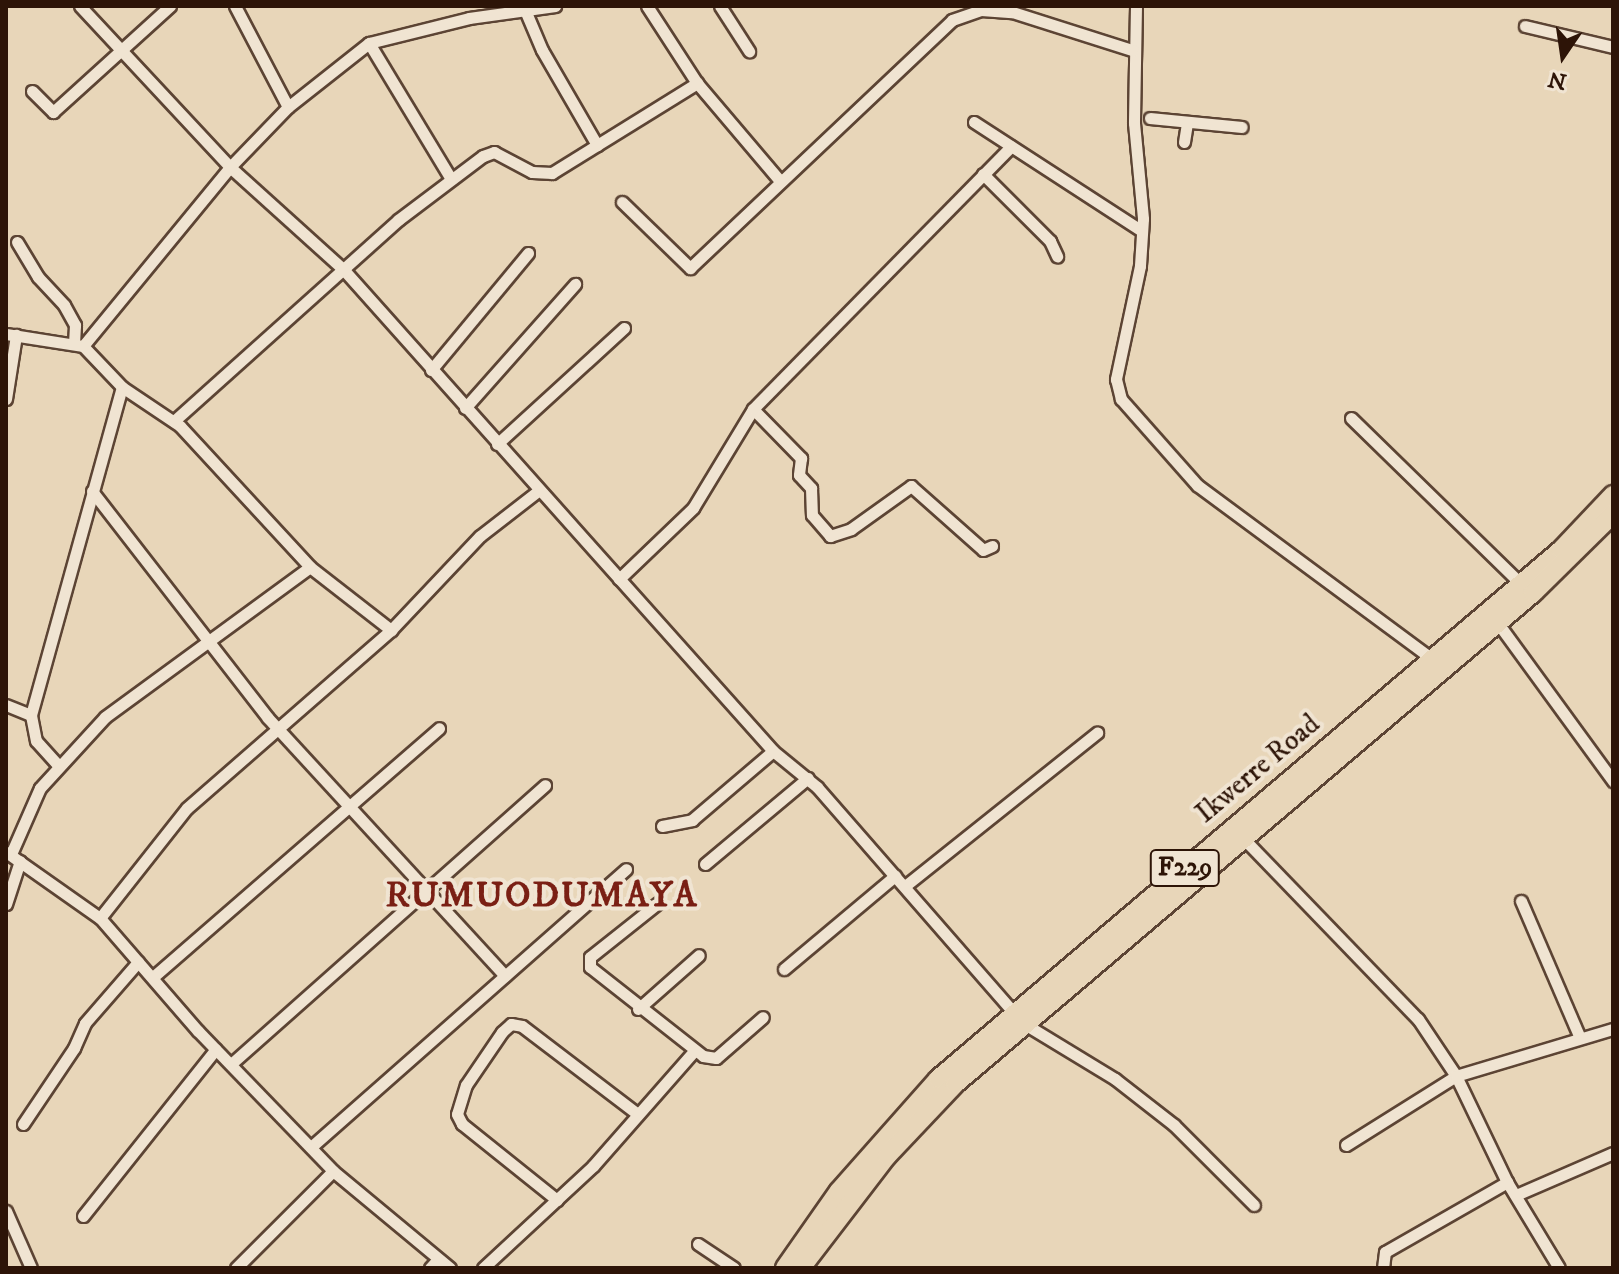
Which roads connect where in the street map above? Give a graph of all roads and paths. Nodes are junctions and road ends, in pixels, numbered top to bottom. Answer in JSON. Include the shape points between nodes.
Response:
{"nodes":[{"id":1,"x":80,"y":6,"type":"edge"},
{"id":2,"x":170,"y":6,"type":"edge"},
{"id":3,"x":235,"y":6,"type":"edge"},
{"id":4,"x":555,"y":6,"type":"edge"},
{"id":5,"x":647,"y":6,"type":"edge"},
{"id":6,"x":720,"y":6,"type":"edge"},
{"id":7,"x":1136,"y":6,"type":"edge"},
{"id":8,"x":1013,"y":9,"type":"edge"},
{"id":9,"x":525,"y":10,"type":"junction"},
{"id":10,"x":1525,"y":26,"type":"dead end"},
{"id":11,"x":369,"y":43,"type":"junction"},
{"id":12,"x":1613,"y":47,"type":"edge"},
{"id":13,"x":121,"y":49,"type":"junction"},
{"id":14,"x":1132,"y":50,"type":"junction"},
{"id":15,"x":749,"y":51,"type":"dead end"},
{"id":16,"x":697,"y":83,"type":"junction"},
{"id":17,"x":32,"y":91,"type":"dead end"},
{"id":18,"x":288,"y":107,"type":"junction"},
{"id":19,"x":1150,"y":118,"type":"dead end"},
{"id":20,"x":974,"y":122,"type":"dead end"},
{"id":21,"x":1187,"y":122,"type":"junction"},
{"id":22,"x":1242,"y":127,"type":"dead end"},
{"id":23,"x":1184,"y":142,"type":"dead end"},
{"id":24,"x":597,"y":145,"type":"junction"},
{"id":25,"x":1011,"y":146,"type":"junction"},
{"id":26,"x":230,"y":167,"type":"junction"},
{"id":27,"x":983,"y":174,"type":"junction"},
{"id":28,"x":451,"y":179,"type":"junction"},
{"id":29,"x":780,"y":181,"type":"junction"},
{"id":30,"x":622,"y":202,"type":"dead end"},
{"id":31,"x":1142,"y":231,"type":"junction"},
{"id":32,"x":17,"y":242,"type":"dead end"},
{"id":33,"x":528,"y":253,"type":"dead end"},
{"id":34,"x":1057,"y":256,"type":"dead end"},
{"id":35,"x":343,"y":269,"type":"junction"},
{"id":36,"x":575,"y":284,"type":"dead end"},
{"id":37,"x":624,"y":328,"type":"dead end"},
{"id":38,"x":11,"y":334,"type":"edge"},
{"id":39,"x":79,"y":345,"type":"junction"},
{"id":40,"x":431,"y":370,"type":"junction"},
{"id":41,"x":122,"y":387,"type":"junction"},
{"id":42,"x":6,"y":399,"type":"edge"},
{"id":43,"x":465,"y":408,"type":"junction"},
{"id":44,"x":753,"y":409,"type":"junction"},
{"id":45,"x":1351,"y":418,"type":"dead end"},
{"id":46,"x":174,"y":421,"type":"junction"},
{"id":47,"x":497,"y":444,"type":"junction"},
{"id":48,"x":92,"y":491,"type":"junction"},
{"id":49,"x":538,"y":491,"type":"junction"},
{"id":50,"x":1613,"y":495,"type":"edge"},
{"id":51,"x":1613,"y":514,"type":"edge"},
{"id":52,"x":992,"y":546,"type":"dead end"},
{"id":53,"x":310,"y":567,"type":"junction"},
{"id":54,"x":619,"y":579,"type":"junction"},
{"id":55,"x":1521,"y":584,"type":"junction"},
{"id":56,"x":1497,"y":622,"type":"junction"},
{"id":57,"x":391,"y":630,"type":"junction"},
{"id":58,"x":205,"y":641,"type":"junction"},
{"id":59,"x":1432,"y":659,"type":"junction"},
{"id":60,"x":6,"y":705,"type":"edge"},
{"id":61,"x":31,"y":715,"type":"junction"},
{"id":62,"x":439,"y":728,"type":"dead end"},
{"id":63,"x":278,"y":729,"type":"junction"},
{"id":64,"x":1097,"y":733,"type":"dead end"},
{"id":65,"x":773,"y":751,"type":"junction"},
{"id":66,"x":57,"y":764,"type":"junction"},
{"id":67,"x":808,"y":778,"type":"junction"},
{"id":68,"x":1613,"y":781,"type":"edge"},
{"id":69,"x":545,"y":785,"type":"dead end"},
{"id":70,"x":348,"y":806,"type":"junction"},
{"id":71,"x":662,"y":826,"type":"dead end"},
{"id":72,"x":1242,"y":837,"type":"junction"},
{"id":73,"x":12,"y":856,"type":"edge"},
{"id":74,"x":705,"y":864,"type":"dead end"},
{"id":75,"x":626,"y":869,"type":"dead end"},
{"id":76,"x":895,"y":876,"type":"junction"},
{"id":77,"x":905,"y":886,"type":"junction"},
{"id":78,"x":425,"y":891,"type":"junction"},
{"id":79,"x":1521,"y":901,"type":"dead end"},
{"id":80,"x":658,"y":903,"type":"dead end"},
{"id":81,"x":6,"y":904,"type":"edge"},
{"id":82,"x":100,"y":918,"type":"junction"},
{"id":83,"x":699,"y":955,"type":"dead end"},
{"id":84,"x":138,"y":962,"type":"junction"},
{"id":85,"x":784,"y":969,"type":"dead end"},
{"id":86,"x":505,"y":976,"type":"junction"},
{"id":87,"x":153,"y":977,"type":"junction"},
{"id":88,"x":638,"y":1009,"type":"junction"},
{"id":89,"x":763,"y":1017,"type":"dead end"},
{"id":90,"x":1018,"y":1018,"type":"junction"},
{"id":91,"x":1613,"y":1029,"type":"edge"},
{"id":92,"x":1580,"y":1038,"type":"junction"},
{"id":93,"x":216,"y":1049,"type":"junction"},
{"id":94,"x":694,"y":1051,"type":"junction"},
{"id":95,"x":231,"y":1064,"type":"junction"},
{"id":96,"x":1456,"y":1076,"type":"junction"},
{"id":97,"x":636,"y":1113,"type":"junction"},
{"id":98,"x":23,"y":1124,"type":"dead end"},
{"id":99,"x":1346,"y":1145,"type":"dead end"},
{"id":100,"x":311,"y":1147,"type":"junction"},
{"id":101,"x":1613,"y":1153,"type":"edge"},
{"id":102,"x":333,"y":1171,"type":"junction"},
{"id":103,"x":1507,"y":1182,"type":"junction"},
{"id":104,"x":1516,"y":1195,"type":"junction"},
{"id":105,"x":557,"y":1200,"type":"junction"},
{"id":106,"x":1254,"y":1205,"type":"dead end"},
{"id":107,"x":6,"y":1211,"type":"edge"},
{"id":108,"x":83,"y":1216,"type":"dead end"},
{"id":109,"x":698,"y":1244,"type":"dead end"},
{"id":110,"x":434,"y":1263,"type":"edge"},
{"id":111,"x":31,"y":1268,"type":"edge"},
{"id":112,"x":236,"y":1268,"type":"edge"},
{"id":113,"x":450,"y":1268,"type":"edge"},
{"id":114,"x":483,"y":1268,"type":"edge"},
{"id":115,"x":734,"y":1268,"type":"edge"},
{"id":116,"x":785,"y":1268,"type":"edge"},
{"id":117,"x":801,"y":1268,"type":"edge"},
{"id":118,"x":1383,"y":1268,"type":"edge"},
{"id":119,"x":1559,"y":1268,"type":"edge"}],
"edges":[{"from":1,"to":13,"type":"street"},
{"from":2,"to":13,"type":"street"},
{"from":3,"to":18,"type":"street"},
{"from":4,"to":9,"type":"street"},
{"from":5,"to":16,"type":"street"},
{"from":6,"to":15,"type":"street"},
{"from":7,"to":14,"type":"street"},
{"from":8,"to":14,"type":"street"},
{"from":8,"to":29,"type":"street","via":[[981,10],[952,20]]},
{"from":9,"to":11,"type":"street","via":[[415,29]]},
{"from":9,"to":24,"type":"street"},
{"from":10,"to":12,"type":"street"},
{"from":11,"to":18,"type":"street"},
{"from":11,"to":28,"type":"street"},
{"from":13,"to":17,"type":"street","via":[[53,112]]},
{"from":13,"to":26,"type":"street"},
{"from":14,"to":31,"type":"street"},
{"from":16,"to":24,"type":"street"},
{"from":16,"to":29,"type":"street"},
{"from":18,"to":26,"type":"street"},
{"from":19,"to":21,"type":"street"},
{"from":20,"to":25,"type":"street"},
{"from":21,"to":22,"type":"street"},
{"from":21,"to":23,"type":"street"},
{"from":24,"to":28,"type":"street","via":[[552,173],[532,172],[494,152]]},
{"from":25,"to":27,"type":"street"},
{"from":25,"to":31,"type":"street"},
{"from":26,"to":35,"type":"street"},
{"from":26,"to":39,"type":"street"},
{"from":27,"to":34,"type":"street","via":[[1050,241]]},
{"from":27,"to":44,"type":"street"},
{"from":28,"to":35,"type":"street"},
{"from":29,"to":30,"type":"street","via":[[690,268]]},
{"from":31,"to":59,"type":"street","via":[[1116,379],[1121,399],[1197,485]]},
{"from":32,"to":39,"type":"street","via":[[38,277],[64,305]]},
{"from":33,"to":40,"type":"street"},
{"from":35,"to":40,"type":"street"},
{"from":35,"to":46,"type":"street"},
{"from":36,"to":43,"type":"street"},
{"from":37,"to":47,"type":"street"},
{"from":38,"to":39,"type":"street"},
{"from":38,"to":42,"type":"street"},
{"from":39,"to":41,"type":"street"},
{"from":40,"to":43,"type":"street"},
{"from":41,"to":46,"type":"street"},
{"from":41,"to":48,"type":"street"},
{"from":43,"to":47,"type":"street"},
{"from":44,"to":52,"type":"street","via":[[801,458],[799,475],[811,488],[812,515],[830,536],[851,529],[911,486],[983,550]]},
{"from":44,"to":54,"type":"street","via":[[693,508]]},
{"from":45,"to":55,"type":"street"},
{"from":46,"to":53,"type":"street"},
{"from":47,"to":49,"type":"street"},
{"from":48,"to":58,"type":"street"},
{"from":48,"to":61,"type":"street"},
{"from":49,"to":54,"type":"street"},
{"from":49,"to":57,"type":"street","via":[[445,569]]},
{"from":50,"to":55,"type":"main road","name":"Ikwerre Road","number":"F229"},
{"from":51,"to":56,"type":"main road","number":"F229"},
{"from":53,"to":57,"type":"street"},
{"from":53,"to":58,"type":"street"},
{"from":54,"to":65,"type":"street"},
{"from":55,"to":59,"type":"main road","name":"Ikwerre Road","number":"F229"},
{"from":56,"to":68,"type":"street"},
{"from":56,"to":72,"type":"main road","number":"F229"},
{"from":57,"to":63,"type":"street"},
{"from":58,"to":63,"type":"street"},
{"from":58,"to":66,"type":"street","via":[[105,717]]},
{"from":59,"to":90,"type":"main road","name":"Ikwerre Road","number":"F229"},
{"from":60,"to":61,"type":"street"},
{"from":61,"to":66,"type":"street","via":[[36,741]]},
{"from":62,"to":70,"type":"street"},
{"from":63,"to":70,"type":"street"},
{"from":63,"to":82,"type":"street","via":[[187,808]]},
{"from":64,"to":77,"type":"street"},
{"from":65,"to":67,"type":"street"},
{"from":65,"to":71,"type":"street","via":[[692,820]]},
{"from":66,"to":73,"type":"street"},
{"from":67,"to":74,"type":"street"},
{"from":67,"to":76,"type":"street"},
{"from":69,"to":78,"type":"street"},
{"from":70,"to":78,"type":"street"},
{"from":70,"to":87,"type":"street"},
{"from":72,"to":90,"type":"main road","number":"F229"},
{"from":72,"to":96,"type":"street","via":[[1381,975]]},
{"from":73,"to":81,"type":"street"},
{"from":73,"to":82,"type":"street"},
{"from":75,"to":86,"type":"street"},
{"from":76,"to":77,"type":"street"},
{"from":76,"to":85,"type":"street"},
{"from":77,"to":90,"type":"street"},
{"from":78,"to":86,"type":"street"},
{"from":78,"to":95,"type":"street"},
{"from":79,"to":92,"type":"street"},
{"from":80,"to":88,"type":"street","via":[[589,962]]},
{"from":82,"to":84,"type":"street"},
{"from":83,"to":88,"type":"street"},
{"from":84,"to":87,"type":"street"},
{"from":84,"to":98,"type":"street","via":[[85,1023]]},
{"from":86,"to":100,"type":"street"},
{"from":87,"to":93,"type":"street"},
{"from":88,"to":94,"type":"street"},
{"from":89,"to":94,"type":"street","via":[[716,1058]]},
{"from":90,"to":106,"type":"street","via":[[1115,1079],[1162,1116]]},
{"from":90,"to":116,"type":"main road","name":"Ikwerre Road","number":"F229","via":[[902,1115]]},
{"from":90,"to":117,"type":"main road","number":"F229","via":[[917,1123]]},
{"from":91,"to":92,"type":"street"},
{"from":92,"to":96,"type":"street"},
{"from":93,"to":95,"type":"street"},
{"from":93,"to":108,"type":"street"},
{"from":94,"to":97,"type":"street"},
{"from":95,"to":100,"type":"street"},
{"from":96,"to":99,"type":"street"},
{"from":96,"to":103,"type":"street"},
{"from":97,"to":105,"type":"street"},
{"from":97,"to":105,"type":"street","via":[[522,1026],[511,1024],[502,1032],[466,1085],[457,1114],[462,1124]]},
{"from":100,"to":102,"type":"street"},
{"from":101,"to":104,"type":"street"},
{"from":102,"to":110,"type":"street"},
{"from":102,"to":112,"type":"street"},
{"from":103,"to":104,"type":"street"},
{"from":103,"to":118,"type":"street","via":[[1385,1252]]},
{"from":104,"to":119,"type":"street"},
{"from":105,"to":114,"type":"street"},
{"from":107,"to":111,"type":"street"},
{"from":109,"to":115,"type":"street"},
{"from":110,"to":113,"type":"street"}]}
